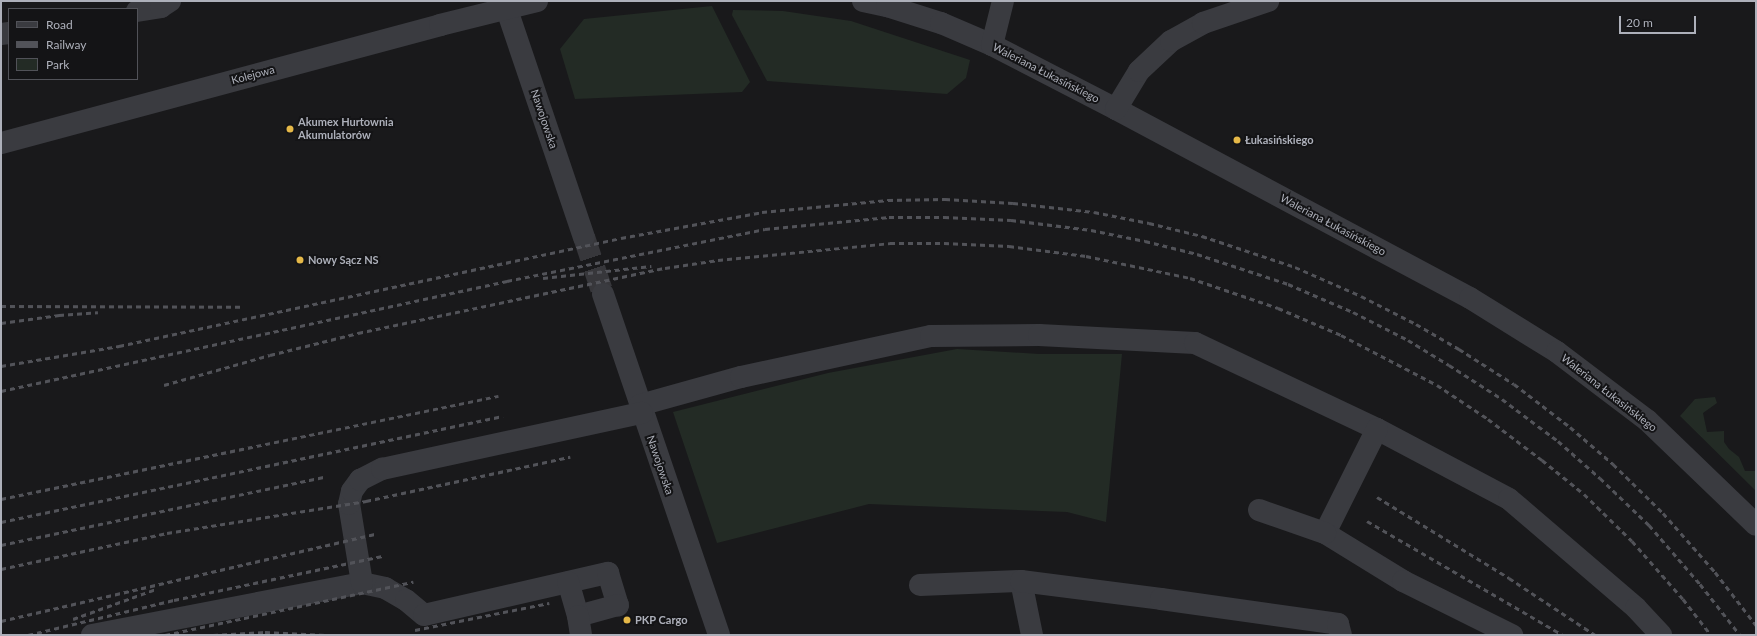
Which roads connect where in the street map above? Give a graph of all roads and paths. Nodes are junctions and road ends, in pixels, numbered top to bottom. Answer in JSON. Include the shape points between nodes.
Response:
{"nodes":[{"id":1,"x":170,"y":1,"type":"edge"},
{"id":2,"x":538,"y":1,"type":"edge"},
{"id":3,"x":863,"y":1,"type":"edge"},
{"id":4,"x":1003,"y":1,"type":"edge"},
{"id":5,"x":1268,"y":1,"type":"edge"},
{"id":6,"x":505,"y":4,"type":"edge"},
{"id":7,"x":1221,"y":8,"type":"edge"},
{"id":8,"x":138,"y":11,"type":"edge"},
{"id":9,"x":992,"y":45,"type":"junction"},
{"id":10,"x":1116,"y":109,"type":"junction"},
{"id":11,"x":1,"y":143,"type":"edge"},
{"id":12,"x":584,"y":237,"type":"tunnel mouth"},
{"id":13,"x":603,"y":294,"type":"tunnel mouth"},
{"id":14,"x":641,"y":409,"type":"junction"},
{"id":15,"x":1377,"y":429,"type":"junction"},
{"id":16,"x":1259,"y":510,"type":"dead end"},
{"id":17,"x":1756,"y":525,"type":"edge"},
{"id":18,"x":1325,"y":533,"type":"junction"},
{"id":19,"x":1020,"y":581,"type":"junction"},
{"id":20,"x":568,"y":582,"type":"junction"},
{"id":21,"x":362,"y":583,"type":"junction"},
{"id":22,"x":920,"y":586,"type":"dead end"},
{"id":23,"x":580,"y":625,"type":"edge"},
{"id":24,"x":92,"y":635,"type":"edge"},
{"id":25,"x":719,"y":635,"type":"edge"},
{"id":26,"x":1032,"y":635,"type":"edge"},
{"id":27,"x":1341,"y":635,"type":"edge"},
{"id":28,"x":1512,"y":635,"type":"edge"},
{"id":29,"x":1661,"y":635,"type":"edge"}],
"edges":[{"from":1,"to":8,"type":"street","via":[[161,7]]},
{"from":2,"to":6,"type":"street"},
{"from":3,"to":9,"type":"street","name":"Waleriana Łukasińskiego","via":[[940,23]]},
{"from":4,"to":9,"type":"street"},
{"from":5,"to":7,"type":"street"},
{"from":6,"to":11,"type":"street","name":"Kolejowa"},
{"from":6,"to":12,"type":"street","name":"Nawojowska"},
{"from":7,"to":10,"type":"street","via":[[1203,23],[1171,41],[1139,71]]},
{"from":9,"to":10,"type":"street","name":"Waleriana Łukasińskiego"},
{"from":10,"to":17,"type":"street","name":"Waleriana Łukasińskiego","via":[[1470,298],[1558,352],[1647,420]]},
{"from":13,"to":14,"type":"street","name":"Nawojowska"},
{"from":14,"to":15,"type":"street","via":[[740,377],[931,336],[1039,335],[1196,343]]},
{"from":14,"to":21,"type":"street","via":[[382,469],[360,480],[352,490],[349,504]]},
{"from":14,"to":25,"type":"street","name":"Nawojowska"},
{"from":15,"to":18,"type":"street"},
{"from":15,"to":29,"type":"street","via":[[1509,500],[1636,608]]},
{"from":16,"to":18,"type":"street"},
{"from":18,"to":28,"type":"street","via":[[1404,581]]},
{"from":19,"to":22,"type":"street"},
{"from":19,"to":26,"type":"street"},
{"from":19,"to":27,"type":"street","via":[[1161,598],[1338,624]]},
{"from":20,"to":21,"type":"street","via":[[424,615],[406,600],[385,588]]},
{"from":20,"to":23,"type":"street"},
{"from":20,"to":23,"type":"street","via":[[608,572],[618,605]]},
{"from":21,"to":24,"type":"street"}]}
